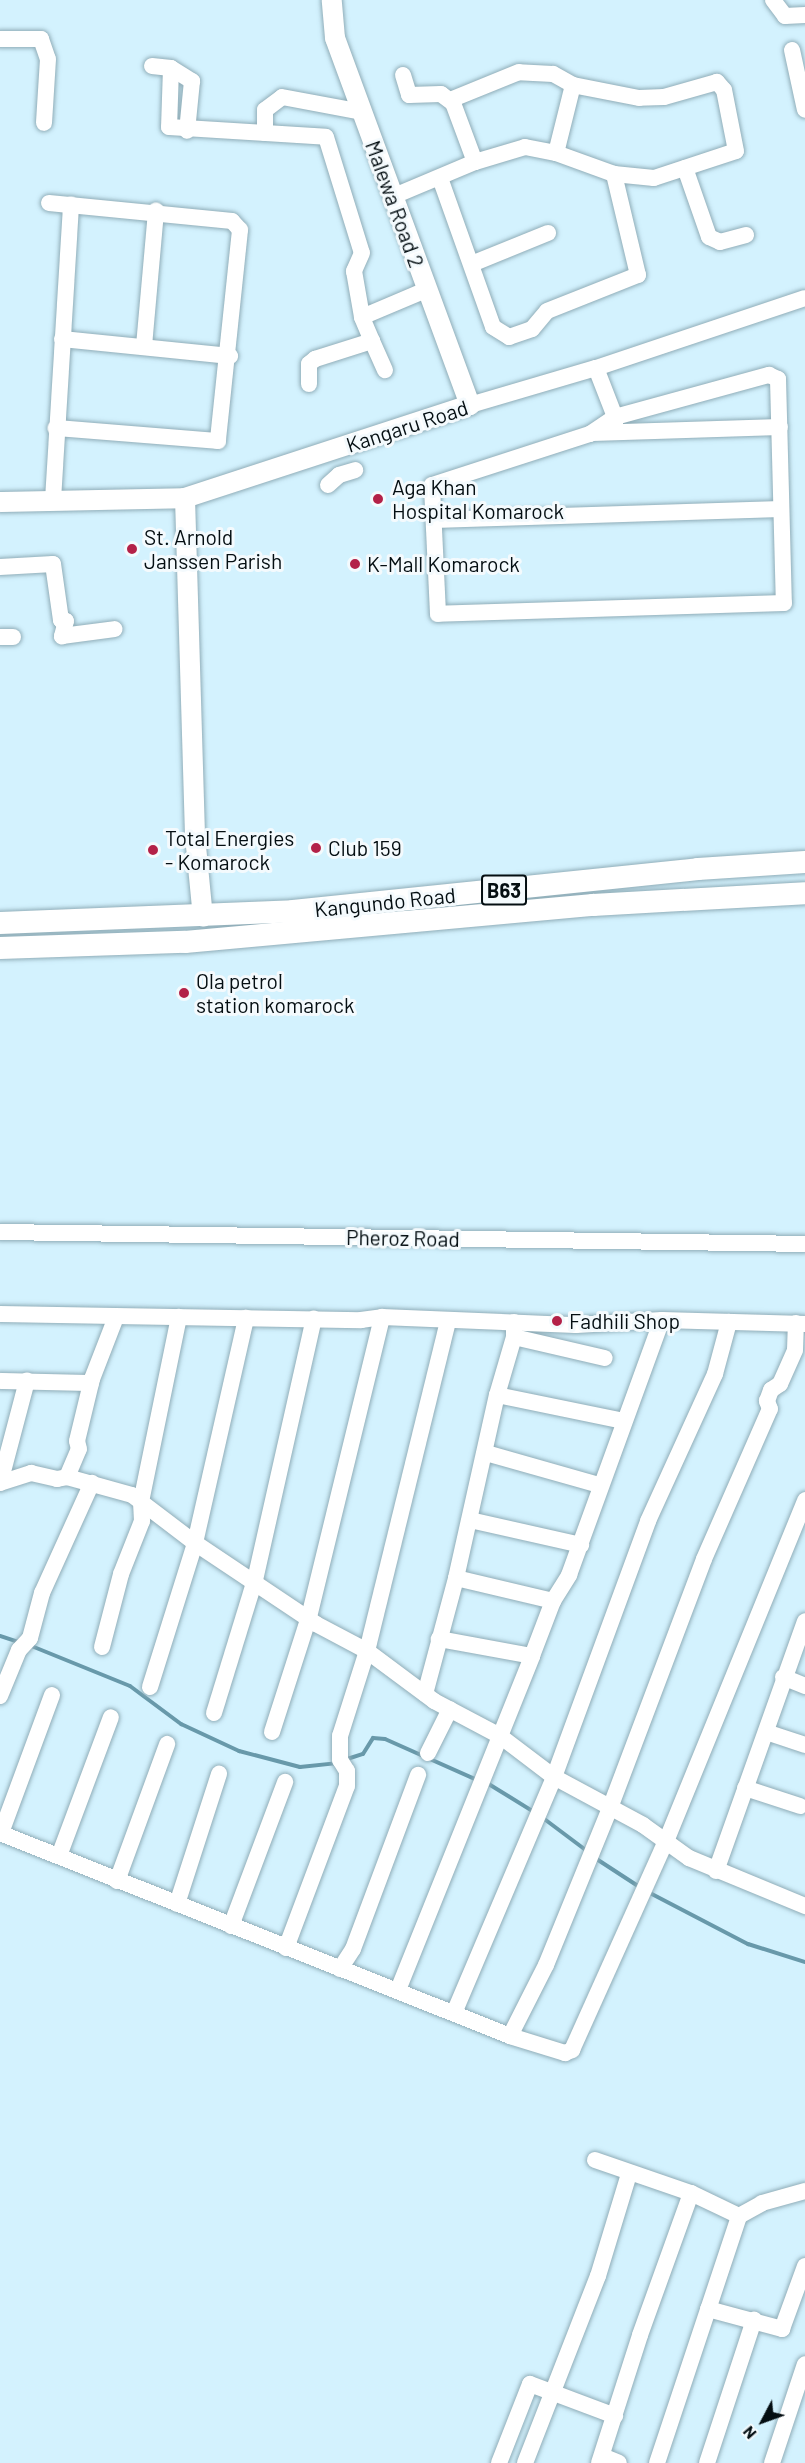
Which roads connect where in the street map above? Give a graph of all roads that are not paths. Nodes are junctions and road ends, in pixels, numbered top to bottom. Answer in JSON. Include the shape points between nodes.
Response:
{"nodes":[{"id":1,"x":332,"y":0,"type":"edge"},
{"id":2,"x":773,"y":0,"type":"edge"},
{"id":3,"x":805,"y":15,"type":"edge"},
{"id":4,"x":0,"y":39,"type":"edge"},
{"id":5,"x":792,"y":50,"type":"dead end"},
{"id":6,"x":152,"y":66,"type":"dead end"},
{"id":7,"x":171,"y":68,"type":"junction"},
{"id":8,"x":801,"y":69,"type":"edge"},
{"id":9,"x":403,"y":75,"type":"dead end"},
{"id":10,"x":573,"y":85,"type":"junction"},
{"id":11,"x":450,"y":100,"type":"junction"},
{"id":12,"x":805,"y":110,"type":"edge"},
{"id":13,"x":362,"y":112,"type":"junction"},
{"id":14,"x":44,"y":123,"type":"dead end"},
{"id":15,"x":187,"y":131,"type":"junction"},
{"id":16,"x":265,"y":132,"type":"junction"},
{"id":17,"x":556,"y":153,"type":"junction"},
{"id":18,"x":475,"y":162,"type":"junction"},
{"id":19,"x":685,"y":168,"type":"junction"},
{"id":20,"x":614,"y":174,"type":"junction"},
{"id":21,"x":440,"y":178,"type":"junction"},
{"id":22,"x":394,"y":196,"type":"junction"},
{"id":23,"x":49,"y":203,"type":"dead end"},
{"id":24,"x":70,"y":205,"type":"junction"},
{"id":25,"x":156,"y":212,"type":"junction"},
{"id":26,"x":548,"y":232,"type":"dead end"},
{"id":27,"x":746,"y":235,"type":"dead end"},
{"id":28,"x":474,"y":263,"type":"junction"},
{"id":29,"x":426,"y":290,"type":"junction"},
{"id":30,"x":805,"y":298,"type":"edge"},
{"id":31,"x":362,"y":317,"type":"junction"},
{"id":32,"x":62,"y":339,"type":"junction"},
{"id":33,"x":372,"y":341,"type":"junction"},
{"id":34,"x":144,"y":346,"type":"junction"},
{"id":35,"x":230,"y":356,"type":"junction"},
{"id":36,"x":596,"y":368,"type":"junction"},
{"id":37,"x":385,"y":370,"type":"dead end"},
{"id":38,"x":309,"y":384,"type":"dead end"},
{"id":39,"x":470,"y":405,"type":"junction"},
{"id":40,"x":615,"y":424,"type":"junction"},
{"id":41,"x":780,"y":427,"type":"junction"},
{"id":42,"x":56,"y":428,"type":"junction"},
{"id":43,"x":355,"y":470,"type":"dead end"},
{"id":44,"x":328,"y":485,"type":"dead end"},
{"id":45,"x":185,"y":498,"type":"junction"},
{"id":46,"x":53,"y":500,"type":"junction"},
{"id":47,"x":0,"y":502,"type":"edge"},
{"id":48,"x":781,"y":509,"type":"junction"},
{"id":49,"x":434,"y":520,"type":"junction"},
{"id":50,"x":0,"y":567,"type":"edge"},
{"id":51,"x":115,"y":629,"type":"dead end"},
{"id":52,"x":805,"y":862,"type":"edge"},
{"id":53,"x":805,"y":893,"type":"edge"},
{"id":54,"x":203,"y":917,"type":"junction"},
{"id":55,"x":0,"y":923,"type":"edge"},
{"id":56,"x":0,"y":948,"type":"edge"},
{"id":57,"x":0,"y":1232,"type":"edge"},
{"id":58,"x":805,"y":1244,"type":"edge"},
{"id":59,"x":0,"y":1314,"type":"edge"},
{"id":60,"x":116,"y":1317,"type":"junction"},
{"id":61,"x":179,"y":1317,"type":"junction"},
{"id":62,"x":382,"y":1317,"type":"junction"},
{"id":63,"x":246,"y":1318,"type":"junction"},
{"id":64,"x":314,"y":1319,"type":"junction"},
{"id":65,"x":662,"y":1320,"type":"junction"},
{"id":66,"x":448,"y":1322,"type":"junction"},
{"id":67,"x":729,"y":1322,"type":"junction"},
{"id":68,"x":801,"y":1323,"type":"edge"},
{"id":69,"x":514,"y":1330,"type":"junction"},
{"id":70,"x":605,"y":1358,"type":"dead end"},
{"id":71,"x":0,"y":1380,"type":"edge"},
{"id":72,"x":27,"y":1381,"type":"junction"},
{"id":73,"x":91,"y":1383,"type":"junction"},
{"id":74,"x":497,"y":1395,"type":"junction"},
{"id":75,"x":624,"y":1420,"type":"junction"},
{"id":76,"x":486,"y":1453,"type":"junction"},
{"id":77,"x":67,"y":1477,"type":"junction"},
{"id":78,"x":0,"y":1483,"type":"edge"},
{"id":79,"x":92,"y":1483,"type":"junction"},
{"id":80,"x":599,"y":1485,"type":"junction"},
{"id":81,"x":805,"y":1500,"type":"edge"},
{"id":82,"x":141,"y":1502,"type":"junction"},
{"id":83,"x":470,"y":1520,"type":"junction"},
{"id":84,"x":195,"y":1543,"type":"junction"},
{"id":85,"x":581,"y":1545,"type":"junction"},
{"id":86,"x":456,"y":1578,"type":"junction"},
{"id":87,"x":255,"y":1580,"type":"junction"},
{"id":88,"x":553,"y":1601,"type":"junction"},
{"id":89,"x":309,"y":1617,"type":"junction"},
{"id":90,"x":805,"y":1623,"type":"edge"},
{"id":91,"x":439,"y":1639,"type":"junction"},
{"id":92,"x":102,"y":1647,"type":"dead end"},
{"id":93,"x":367,"y":1652,"type":"junction"},
{"id":94,"x":531,"y":1656,"type":"junction"},
{"id":95,"x":783,"y":1677,"type":"junction"},
{"id":96,"x":805,"y":1686,"type":"edge"},
{"id":97,"x":150,"y":1687,"type":"dead end"},
{"id":98,"x":425,"y":1694,"type":"junction"},
{"id":99,"x":52,"y":1695,"type":"dead end"},
{"id":100,"x":0,"y":1696,"type":"edge"},
{"id":101,"x":450,"y":1709,"type":"junction"},
{"id":102,"x":214,"y":1713,"type":"dead end"},
{"id":103,"x":111,"y":1717,"type":"dead end"},
{"id":104,"x":272,"y":1732,"type":"dead end"},
{"id":105,"x":766,"y":1732,"type":"junction"},
{"id":106,"x":500,"y":1736,"type":"junction"},
{"id":107,"x":167,"y":1744,"type":"dead end"},
{"id":108,"x":805,"y":1746,"type":"edge"},
{"id":109,"x":428,"y":1753,"type":"dead end"},
{"id":110,"x":219,"y":1774,"type":"dead end"},
{"id":111,"x":418,"y":1776,"type":"dead end"},
{"id":112,"x":554,"y":1777,"type":"junction"},
{"id":113,"x":285,"y":1782,"type":"dead end"},
{"id":114,"x":745,"y":1788,"type":"junction"},
{"id":115,"x":800,"y":1806,"type":"dead end"},
{"id":116,"x":610,"y":1808,"type":"junction"},
{"id":117,"x":1,"y":1833,"type":"edge"},
{"id":118,"x":667,"y":1839,"type":"junction"},
{"id":119,"x":59,"y":1856,"type":"junction"},
{"id":120,"x":716,"y":1871,"type":"junction"},
{"id":121,"x":117,"y":1881,"type":"junction"},
{"id":122,"x":177,"y":1904,"type":"junction"},
{"id":123,"x":805,"y":1906,"type":"edge"},
{"id":124,"x":231,"y":1926,"type":"junction"},
{"id":125,"x":286,"y":1948,"type":"junction"},
{"id":126,"x":340,"y":1969,"type":"junction"},
{"id":127,"x":398,"y":1990,"type":"junction"},
{"id":128,"x":454,"y":2013,"type":"junction"},
{"id":129,"x":510,"y":2036,"type":"junction"},
{"id":130,"x":595,"y":2160,"type":"dead end"},
{"id":131,"x":629,"y":2174,"type":"junction"},
{"id":132,"x":805,"y":2191,"type":"edge"},
{"id":133,"x":691,"y":2193,"type":"junction"},
{"id":134,"x":739,"y":2216,"type":"junction"},
{"id":135,"x":805,"y":2266,"type":"edge"},
{"id":136,"x":799,"y":2301,"type":"edge"},
{"id":137,"x":708,"y":2309,"type":"junction"},
{"id":138,"x":754,"y":2320,"type":"junction"},
{"id":139,"x":805,"y":2364,"type":"edge"},
{"id":140,"x":555,"y":2391,"type":"junction"},
{"id":141,"x":615,"y":2416,"type":"junction"},
{"id":142,"x":601,"y":2460,"type":"edge"},
{"id":143,"x":499,"y":2463,"type":"edge"},
{"id":144,"x":525,"y":2463,"type":"edge"},
{"id":145,"x":619,"y":2463,"type":"edge"},
{"id":146,"x":657,"y":2463,"type":"edge"},
{"id":147,"x":707,"y":2463,"type":"edge"},
{"id":148,"x":772,"y":2463,"type":"edge"}],
"edges":[{"from":1,"to":13,"type":"main road","name":"Malewa Road 2","via":[[335,38]]},
{"from":2,"to":3,"type":"street","via":[[785,16]]},
{"from":4,"to":14,"type":"street","via":[[41,39],[48,59]]},
{"from":5,"to":8,"type":"street"},
{"from":6,"to":7,"type":"street"},
{"from":7,"to":15,"type":"street","via":[[189,77],[193,85]]},
{"from":7,"to":15,"type":"street","via":[[167,123]]},
{"from":8,"to":12,"type":"street"},
{"from":9,"to":11,"type":"street","via":[[410,95],[441,94]]},
{"from":10,"to":11,"type":"street","via":[[553,74],[519,72]]},
{"from":10,"to":17,"type":"street"},
{"from":10,"to":19,"type":"street","via":[[639,98],[664,97],[708,82],[722,85],[736,151]]},
{"from":11,"to":18,"type":"street"},
{"from":13,"to":16,"type":"street","via":[[282,97],[265,110]]},
{"from":13,"to":22,"type":"main road","name":"Malewa Road 2"},
{"from":15,"to":16,"type":"street"},
{"from":16,"to":31,"type":"street","via":[[326,137],[362,253],[354,272]]},
{"from":17,"to":18,"type":"street","via":[[525,147]]},
{"from":17,"to":20,"type":"street"},
{"from":18,"to":21,"type":"street"},
{"from":19,"to":20,"type":"street","via":[[654,178]]},
{"from":19,"to":27,"type":"street","via":[[710,237],[720,242]]},
{"from":20,"to":28,"type":"street","via":[[637,267],[635,279],[548,311],[532,329],[504,337],[493,327]]},
{"from":21,"to":22,"type":"street"},
{"from":21,"to":28,"type":"street"},
{"from":22,"to":29,"type":"main road","name":"Malewa Road 2"},
{"from":23,"to":24,"type":"street"},
{"from":24,"to":25,"type":"street"},
{"from":24,"to":32,"type":"street"},
{"from":25,"to":34,"type":"street"},
{"from":25,"to":35,"type":"street","via":[[238,225]]},
{"from":26,"to":28,"type":"street"},
{"from":29,"to":31,"type":"street"},
{"from":29,"to":39,"type":"main road","name":"Malewa Road 2"},
{"from":30,"to":36,"type":"street","name":"Kangaru Road"},
{"from":31,"to":33,"type":"street"},
{"from":32,"to":34,"type":"street"},
{"from":32,"to":42,"type":"street"},
{"from":33,"to":37,"type":"street"},
{"from":33,"to":38,"type":"street","via":[[315,359],[309,364]]},
{"from":34,"to":35,"type":"street"},
{"from":35,"to":42,"type":"street","via":[[218,441]]},
{"from":36,"to":39,"type":"street","name":"Kangaru Road"},
{"from":36,"to":40,"type":"street"},
{"from":39,"to":45,"type":"main road","name":"Kangaru Road"},
{"from":40,"to":41,"type":"street"},
{"from":40,"to":41,"type":"street","via":[[771,374],[778,379]]},
{"from":40,"to":49,"type":"street","via":[[432,485]]},
{"from":41,"to":48,"type":"street"},
{"from":42,"to":46,"type":"street"},
{"from":43,"to":44,"type":"street","via":[[339,475]]},
{"from":45,"to":46,"type":"main road","name":"Kangaru Road"},
{"from":45,"to":54,"type":"main road","via":[[195,836]]},
{"from":46,"to":47,"type":"main road","name":"Kangaru Road"},
{"from":48,"to":49,"type":"street"},
{"from":48,"to":49,"type":"street","via":[[784,603],[440,615]]},
{"from":50,"to":51,"type":"street","via":[[53,564],[61,620],[66,621],[62,636]]},
{"from":52,"to":54,"type":"highway","name":"Kangundo Road","number":"B63"},
{"from":53,"to":56,"type":"highway","name":"Kangundo Road","number":"B63","via":[[592,905],[185,942]]},
{"from":54,"to":55,"type":"highway","name":"Kangundo Road","number":"B63"},
{"from":57,"to":58,"type":"street","name":"Pheroz Road"},
{"from":59,"to":60,"type":"street"},
{"from":60,"to":61,"type":"street"},
{"from":60,"to":73,"type":"street"},
{"from":61,"to":63,"type":"street"},
{"from":61,"to":82,"type":"street"},
{"from":62,"to":64,"type":"street"},
{"from":62,"to":66,"type":"street"},
{"from":62,"to":89,"type":"street"},
{"from":63,"to":64,"type":"street"},
{"from":63,"to":84,"type":"street"},
{"from":64,"to":87,"type":"street"},
{"from":65,"to":67,"type":"street"},
{"from":65,"to":69,"type":"street"},
{"from":65,"to":75,"type":"street"},
{"from":66,"to":69,"type":"street"},
{"from":66,"to":93,"type":"street"},
{"from":67,"to":68,"type":"street"},
{"from":67,"to":112,"type":"street","via":[[715,1374],[648,1521]]},
{"from":68,"to":116,"type":"street","via":[[795,1350],[780,1384],[771,1390],[767,1401],[770,1409],[704,1559]]},
{"from":69,"to":70,"type":"street"},
{"from":69,"to":74,"type":"street"},
{"from":71,"to":72,"type":"street"},
{"from":72,"to":73,"type":"street"},
{"from":72,"to":78,"type":"street"},
{"from":73,"to":77,"type":"street","via":[[77,1441],[79,1449]]},
{"from":74,"to":75,"type":"street"},
{"from":74,"to":76,"type":"street"},
{"from":75,"to":80,"type":"street"},
{"from":76,"to":80,"type":"street"},
{"from":76,"to":83,"type":"street"},
{"from":77,"to":78,"type":"street","via":[[57,1479],[31,1473]]},
{"from":77,"to":79,"type":"street"},
{"from":79,"to":82,"type":"street","via":[[132,1495]]},
{"from":79,"to":100,"type":"street"},
{"from":80,"to":85,"type":"street"},
{"from":81,"to":118,"type":"street"},
{"from":82,"to":84,"type":"street"},
{"from":82,"to":92,"type":"street","via":[[142,1521],[121,1574]]},
{"from":83,"to":85,"type":"street"},
{"from":83,"to":86,"type":"street"},
{"from":84,"to":87,"type":"street"},
{"from":84,"to":97,"type":"street"},
{"from":85,"to":88,"type":"street"},
{"from":86,"to":88,"type":"street"},
{"from":86,"to":91,"type":"street"},
{"from":87,"to":89,"type":"street"},
{"from":87,"to":102,"type":"street"},
{"from":88,"to":94,"type":"street"},
{"from":89,"to":93,"type":"street"},
{"from":89,"to":104,"type":"street"},
{"from":90,"to":95,"type":"street"},
{"from":91,"to":94,"type":"street"},
{"from":91,"to":98,"type":"street"},
{"from":93,"to":98,"type":"street"},
{"from":93,"to":125,"type":"street","via":[[340,1736],[347,1786]]},
{"from":94,"to":106,"type":"street"},
{"from":95,"to":96,"type":"street"},
{"from":95,"to":105,"type":"street"},
{"from":98,"to":101,"type":"street"},
{"from":99,"to":117,"type":"street"},
{"from":101,"to":106,"type":"street"},
{"from":101,"to":109,"type":"street"},
{"from":103,"to":119,"type":"street"},
{"from":105,"to":108,"type":"street"},
{"from":105,"to":114,"type":"street"},
{"from":106,"to":112,"type":"street"},
{"from":106,"to":127,"type":"street"},
{"from":107,"to":121,"type":"street"},
{"from":110,"to":122,"type":"street"},
{"from":111,"to":126,"type":"street","via":[[353,1949]]},
{"from":112,"to":116,"type":"street"},
{"from":112,"to":128,"type":"street"},
{"from":113,"to":124,"type":"street"},
{"from":114,"to":115,"type":"street"},
{"from":114,"to":120,"type":"street"},
{"from":116,"to":118,"type":"street"},
{"from":116,"to":129,"type":"street","via":[[546,1965]]},
{"from":117,"to":119,"type":"street"},
{"from":118,"to":120,"type":"street","via":[[689,1858]]},
{"from":118,"to":129,"type":"street","via":[[572,2050],[559,2053]]},
{"from":119,"to":121,"type":"street"},
{"from":120,"to":123,"type":"street"},
{"from":121,"to":122,"type":"street"},
{"from":122,"to":124,"type":"street"},
{"from":124,"to":125,"type":"street"},
{"from":125,"to":126,"type":"street"},
{"from":126,"to":127,"type":"street"},
{"from":127,"to":128,"type":"street"},
{"from":128,"to":129,"type":"street"},
{"from":130,"to":131,"type":"street"},
{"from":131,"to":133,"type":"street"},
{"from":131,"to":140,"type":"street","via":[[598,2276],[571,2339]]},
{"from":132,"to":134,"type":"street","via":[[762,2203]]},
{"from":133,"to":134,"type":"street"},
{"from":133,"to":141,"type":"street"},
{"from":134,"to":137,"type":"street"},
{"from":135,"to":136,"type":"street"},
{"from":136,"to":138,"type":"street","via":[[782,2329]]},
{"from":137,"to":138,"type":"street"},
{"from":137,"to":146,"type":"street"},
{"from":138,"to":147,"type":"street"},
{"from":139,"to":148,"type":"street"},
{"from":140,"to":141,"type":"street"},
{"from":140,"to":143,"type":"street","via":[[530,2384]]},
{"from":140,"to":144,"type":"street"},
{"from":141,"to":142,"type":"street"},
{"from":142,"to":145,"type":"street"}]}
